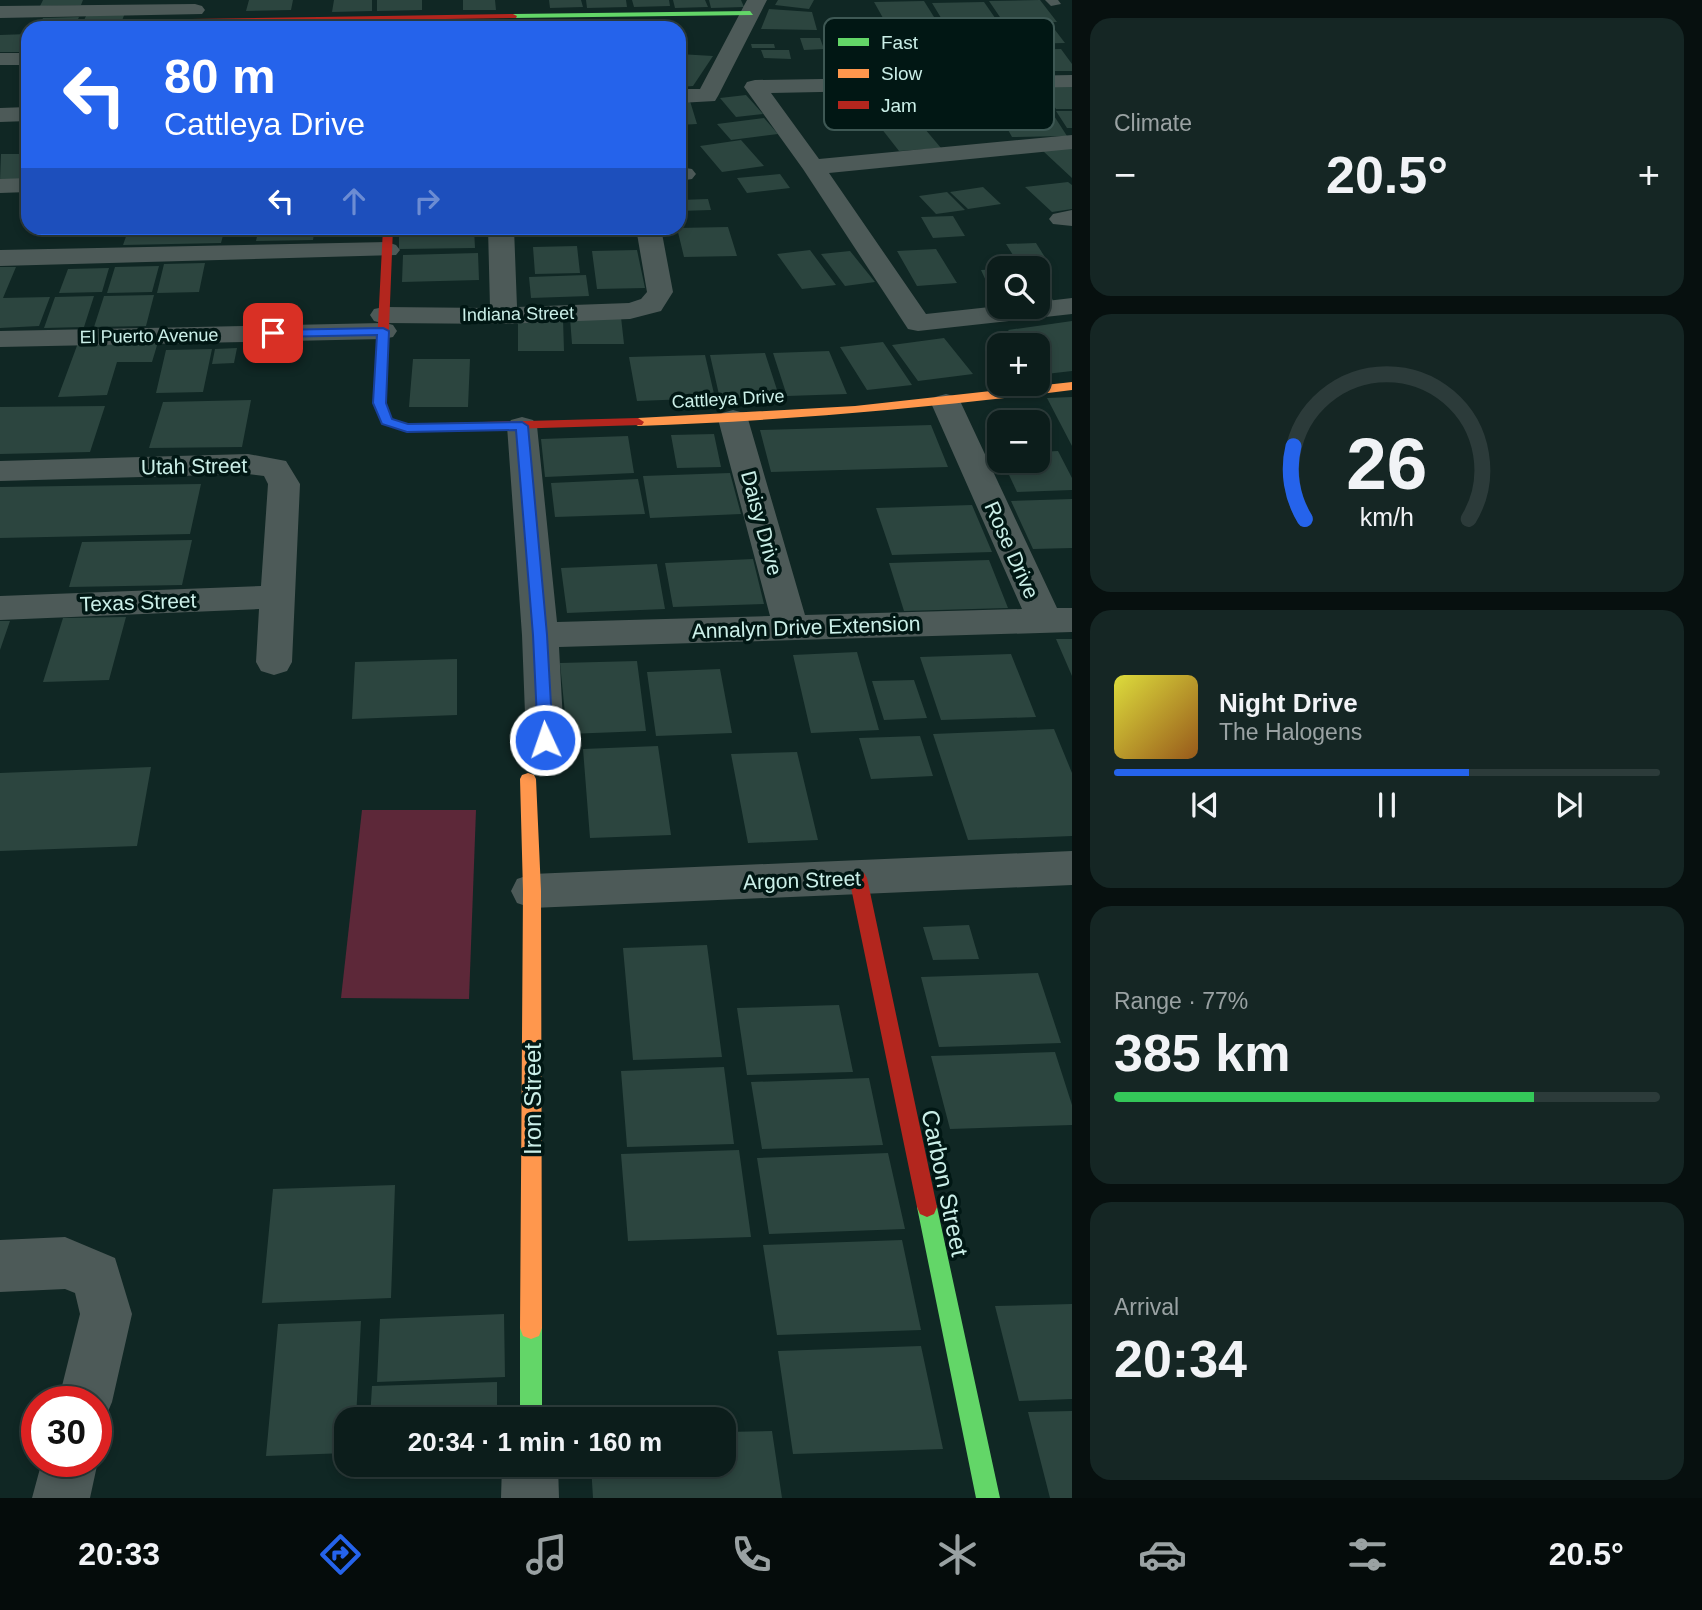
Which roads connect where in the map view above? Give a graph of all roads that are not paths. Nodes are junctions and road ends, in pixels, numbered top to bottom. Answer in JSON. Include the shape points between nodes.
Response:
{"nodes":[{"id":1,"x":754,"y":7,"type":"edge"},
{"id":2,"x":0,"y":12,"type":"edge"},
{"id":3,"x":193,"y":15,"type":"edge"},
{"id":4,"x":0,"y":59,"type":"edge"},
{"id":5,"x":21,"y":59,"type":"edge"},
{"id":6,"x":1054,"y":81,"type":"edge"},
{"id":7,"x":1072,"y":81,"type":"edge"},
{"id":8,"x":824,"y":85,"type":"edge"},
{"id":9,"x":686,"y":96,"type":"edge"},
{"id":10,"x":21,"y":114,"type":"edge"},
{"id":11,"x":0,"y":115,"type":"edge"},
{"id":12,"x":1072,"y":142,"type":"edge"},
{"id":13,"x":813,"y":167,"type":"junction"},
{"id":14,"x":21,"y":185,"type":"edge"},
{"id":15,"x":0,"y":186,"type":"edge"},
{"id":16,"x":501,"y":235,"type":"edge"},
{"id":17,"x":649,"y":235,"type":"edge"},
{"id":18,"x":387,"y":239,"type":"edge"},
{"id":19,"x":0,"y":258,"type":"edge"},
{"id":20,"x":1072,"y":306,"type":"edge"},
{"id":21,"x":504,"y":316,"type":"junction"},
{"id":22,"x":383,"y":323,"type":"junction"},
{"id":23,"x":0,"y":339,"type":"edge"},
{"id":24,"x":1072,"y":386,"type":"edge"},
{"id":25,"x":946,"y":403,"type":"junction"},
{"id":26,"x":733,"y":419,"type":"junction"},
{"id":27,"x":522,"y":426,"type":"junction"},
{"id":28,"x":0,"y":471,"type":"edge"},
{"id":29,"x":277,"y":597,"type":"junction"},
{"id":30,"x":0,"y":608,"type":"edge"},
{"id":31,"x":1058,"y":620,"type":"edge"},
{"id":32,"x":791,"y":627,"type":"junction"},
{"id":33,"x":540,"y":635,"type":"junction"},
{"id":34,"x":274,"y":662,"type":"dead end"},
{"id":35,"x":545,"y":740,"type":"dead end"},
{"id":36,"x":528,"y":779,"type":"dead end"},
{"id":37,"x":1072,"y":868,"type":"edge"},
{"id":38,"x":858,"y":878,"type":"junction"},
{"id":39,"x":532,"y":891,"type":"junction"},
{"id":40,"x":0,"y":1265,"type":"edge"},
{"id":41,"x":89,"y":1386,"type":"edge"},
{"id":42,"x":531,"y":1407,"type":"edge"},
{"id":43,"x":66,"y":1477,"type":"edge"},
{"id":44,"x":530,"y":1477,"type":"edge"},
{"id":45,"x":61,"y":1498,"type":"edge"},
{"id":46,"x":530,"y":1498,"type":"edge"},
{"id":47,"x":988,"y":1498,"type":"edge"}],
"edges":[{"from":1,"to":3,"type":"street"},
{"from":1,"to":9,"type":"street","via":[[707,96]]},
{"from":2,"to":3,"type":"street"},
{"from":4,"to":5,"type":"street"},
{"from":6,"to":7,"type":"street"},
{"from":8,"to":13,"type":"street","via":[[755,86]]},
{"from":10,"to":11,"type":"street"},
{"from":12,"to":13,"type":"street"},
{"from":13,"to":20,"type":"street","via":[[918,323]]},
{"from":14,"to":15,"type":"street"},
{"from":16,"to":21,"type":"street"},
{"from":17,"to":21,"type":"street","name":"Indiana Street","via":[[660,292],[651,305],[631,311]]},
{"from":18,"to":19,"type":"street"},
{"from":18,"to":22,"type":"street"},
{"from":21,"to":22,"type":"street","name":"Indiana Street"},
{"from":22,"to":23,"type":"street","name":"El Puerto Avenue"},
{"from":22,"to":27,"type":"street","name":"Cattleya Drive","via":[[380,403],[387,421],[407,428]]},
{"from":24,"to":25,"type":"street","name":"Cattleya Drive"},
{"from":25,"to":26,"type":"street","name":"Cattleya Drive"},
{"from":25,"to":31,"type":"street","name":"Rose Drive"},
{"from":26,"to":27,"type":"street","name":"Cattleya Drive"},
{"from":26,"to":32,"type":"street","name":"Daisy Drive"},
{"from":27,"to":33,"type":"street"},
{"from":28,"to":29,"type":"street","name":"Utah Street","via":[[248,464],[275,468],[284,484]]},
{"from":29,"to":30,"type":"street","name":"Texas Street"},
{"from":29,"to":34,"type":"street","name":"Utah Street"},
{"from":31,"to":32,"type":"street","name":"Annalyn Drive Extension"},
{"from":32,"to":33,"type":"street","name":"Annalyn Drive Extension"},
{"from":33,"to":35,"type":"street"},
{"from":36,"to":39,"type":"street","name":"Iron Street"},
{"from":37,"to":38,"type":"street","name":"Argon Street"},
{"from":38,"to":39,"type":"street","name":"Argon Street"},
{"from":38,"to":47,"type":"street","name":"Carbon Street"},
{"from":39,"to":42,"type":"street","name":"Iron Street"},
{"from":40,"to":41,"type":"street","via":[[65,1263],[97,1276],[106,1314]]},
{"from":43,"to":45,"type":"street"},
{"from":44,"to":46,"type":"street"}]}
